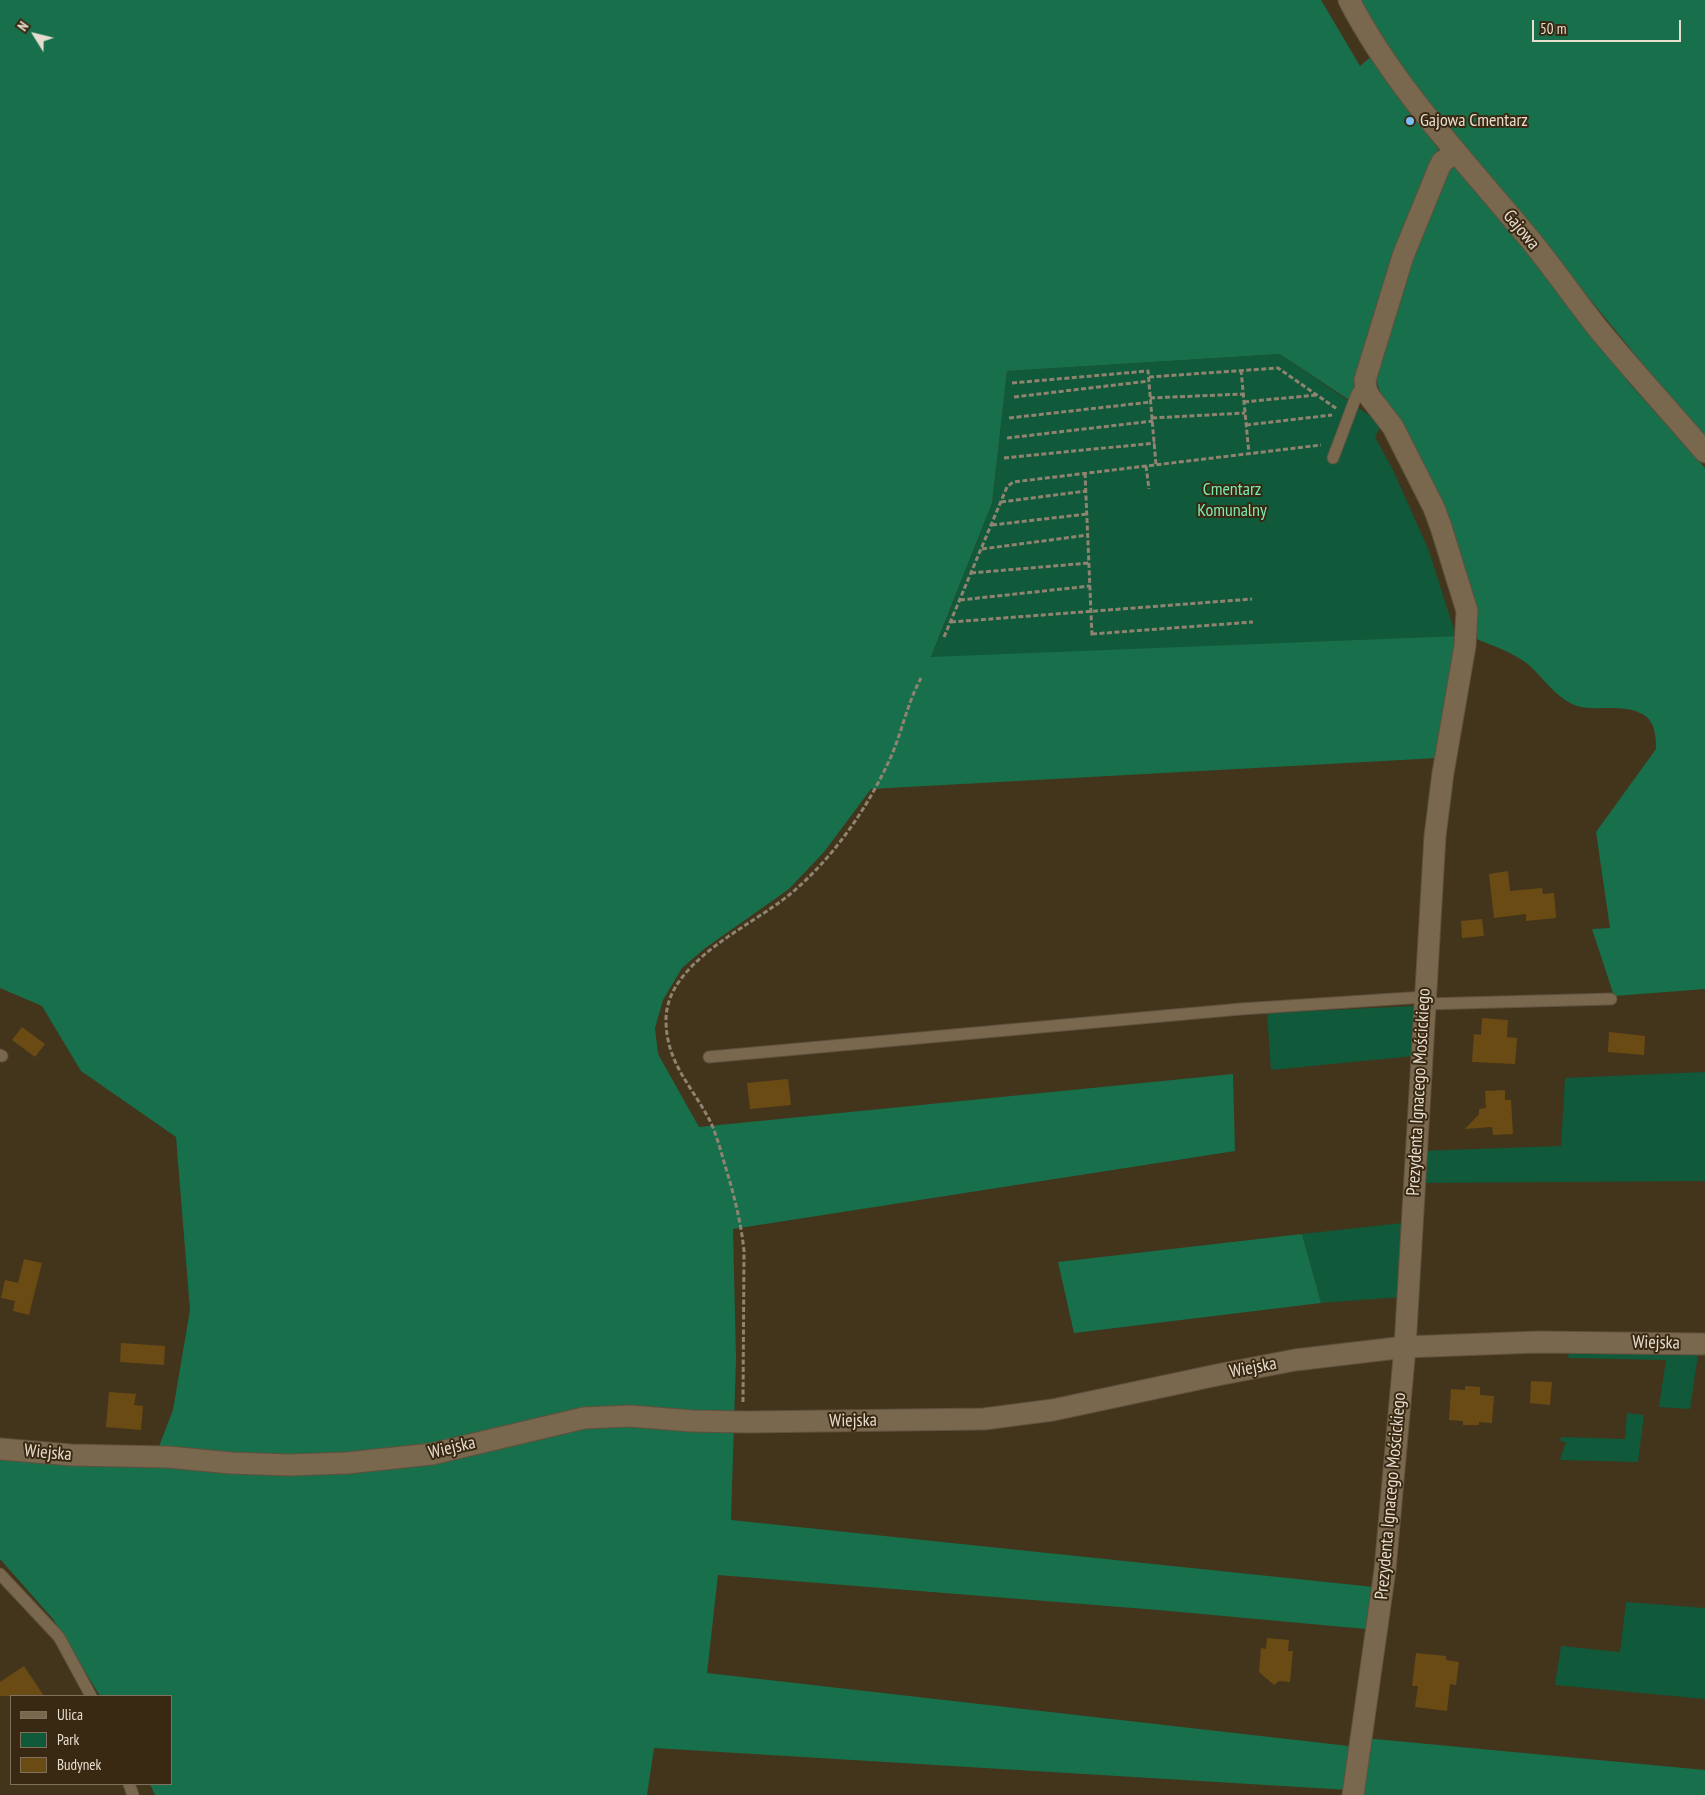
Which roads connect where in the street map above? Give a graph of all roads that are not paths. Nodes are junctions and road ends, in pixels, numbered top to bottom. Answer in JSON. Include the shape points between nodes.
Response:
{"nodes":[{"id":1,"x":1349,"y":0,"type":"edge"},
{"id":2,"x":1456,"y":152,"type":"junction"},
{"id":3,"x":1366,"y":389,"type":"junction"},
{"id":4,"x":1705,"y":452,"type":"edge"},
{"id":5,"x":1333,"y":458,"type":"dead end"},
{"id":6,"x":1611,"y":998,"type":"dead end"},
{"id":7,"x":1424,"y":1000,"type":"junction"},
{"id":8,"x":709,"y":1057,"type":"dead end"},
{"id":9,"x":1705,"y":1344,"type":"edge"},
{"id":10,"x":1405,"y":1347,"type":"junction"},
{"id":11,"x":0,"y":1448,"type":"edge"},
{"id":12,"x":0,"y":1574,"type":"edge"},
{"id":13,"x":90,"y":1695,"type":"edge"},
{"id":14,"x":1353,"y":1795,"type":"edge"}],
"edges":[{"from":1,"to":2,"type":"street","name":"Gajowa","via":[[1406,88]]},
{"from":2,"to":3,"type":"street","via":[[1442,162],[1403,256],[1366,373]]},
{"from":2,"to":4,"type":"street","name":"Gajowa","via":[[1533,243],[1596,325]]},
{"from":3,"to":5,"type":"lane","via":[[1357,394]]},
{"from":3,"to":7,"type":"street","name":"Prezydenta Ignacego Mościckiego","via":[[1393,427],[1434,508],[1467,611],[1462,666],[1436,820]]},
{"from":6,"to":7,"type":"lane"},
{"from":7,"to":8,"type":"lane","via":[[1241,1009]]},
{"from":7,"to":10,"type":"street","name":"Prezydenta Ignacego Mościckiego"},
{"from":9,"to":10,"type":"street","name":"Wiejska","via":[[1538,1342]]},
{"from":10,"to":11,"type":"street","name":"Wiejska","via":[[1295,1360],[1053,1410],[984,1419],[742,1422],[630,1416],[584,1418],[432,1454],[347,1463],[231,1462],[71,1455]]},
{"from":10,"to":14,"type":"street","name":"Prezydenta Ignacego Mościckiego","via":[[1382,1590]]},
{"from":12,"to":13,"type":"lane","via":[[59,1637]]}]}
